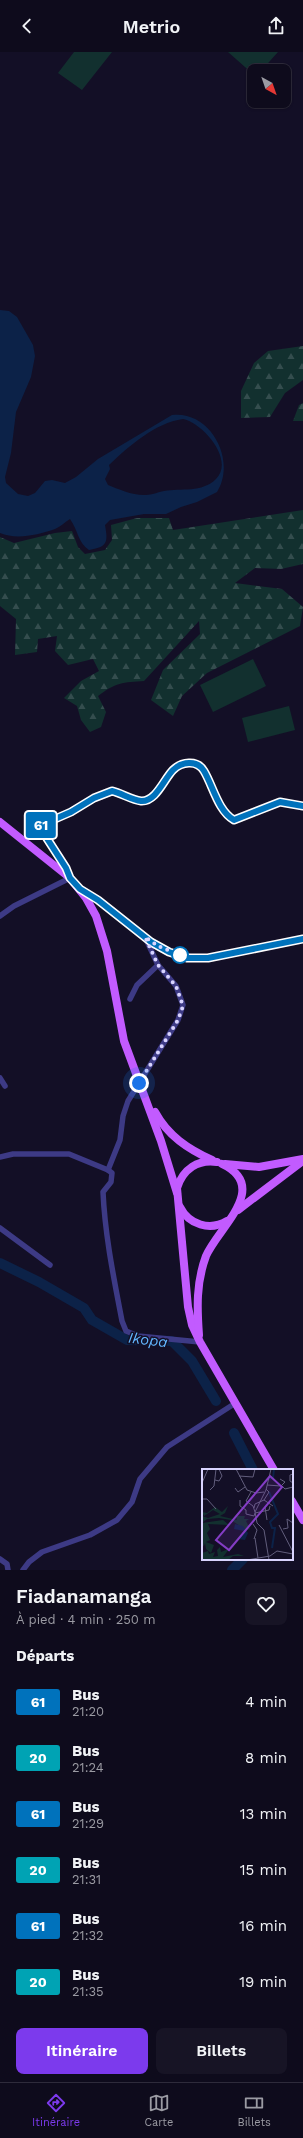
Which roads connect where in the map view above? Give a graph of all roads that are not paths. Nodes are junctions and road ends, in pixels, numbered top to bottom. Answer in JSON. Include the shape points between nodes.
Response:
{"nodes":[{"id":1,"x":303,"y":806,"type":"edge"},
{"id":2,"x":0,"y":822,"type":"edge"},
{"id":3,"x":70,"y":878,"type":"junction"},
{"id":4,"x":80,"y":889,"type":"junction"},
{"id":5,"x":0,"y":916,"type":"edge"},
{"id":6,"x":145,"y":937,"type":"junction"},
{"id":7,"x":303,"y":939,"type":"edge"},
{"id":8,"x":158,"y":965,"type":"junction"},
{"id":9,"x":130,"y":999,"type":"dead end"},
{"id":10,"x":0,"y":1078,"type":"edge"},
{"id":11,"x":139,"y":1083,"type":"junction"},
{"id":12,"x":5,"y":1086,"type":"dead end"},
{"id":13,"x":143,"y":1091,"type":"junction"},
{"id":14,"x":0,"y":1157,"type":"edge"},
{"id":15,"x":303,"y":1160,"type":"edge"},
{"id":16,"x":219,"y":1163,"type":"junction"},
{"id":17,"x":108,"y":1170,"type":"junction"},
{"id":18,"x":177,"y":1197,"type":"junction"},
{"id":19,"x":237,"y":1210,"type":"junction"},
{"id":20,"x":230,"y":1219,"type":"junction"},
{"id":21,"x":0,"y":1228,"type":"edge"},
{"id":22,"x":50,"y":1265,"type":"dead end"},
{"id":23,"x":200,"y":1342,"type":"junction"},
{"id":24,"x":234,"y":1404,"type":"junction"},
{"id":25,"x":273,"y":1469,"type":"edge"},
{"id":26,"x":293,"y":1503,"type":"edge"},
{"id":27,"x":303,"y":1520,"type":"edge"},
{"id":28,"x":0,"y":1560,"type":"edge"},
{"id":29,"x":8,"y":1570,"type":"edge"},
{"id":30,"x":23,"y":1570,"type":"edge"}],
"edges":[{"from":1,"to":3,"type":"street","via":[[280,802],[234,820],[229,817],[204,770],[198,765],[182,764],[166,776],[156,794],[149,799],[141,801],[112,791],[39,826]]},
{"from":2,"to":3,"type":"main road"},
{"from":3,"to":4,"type":"main road"},
{"from":3,"to":5,"type":"street","via":[[14,906]]},
{"from":4,"to":6,"type":"street"},
{"from":4,"to":11,"type":"main road","via":[[96,916],[107,951],[124,1041]]},
{"from":6,"to":7,"type":"street","via":[[163,949],[187,958],[208,958]]},
{"from":6,"to":8,"type":"street"},
{"from":8,"to":9,"type":"street","via":[[137,985]]},
{"from":8,"to":11,"type":"street","via":[[176,986],[183,1006],[178,1020]]},
{"from":10,"to":12,"type":"street"},
{"from":11,"to":13,"type":"main road"},
{"from":11,"to":17,"type":"street","via":[[128,1101],[120,1140]]},
{"from":13,"to":16,"type":"main road","via":[[158,1118],[176,1139],[192,1151]]},
{"from":13,"to":18,"type":"main road","via":[[162,1140]]},
{"from":14,"to":17,"type":"street","via":[[69,1154]]},
{"from":15,"to":16,"type":"main road","via":[[260,1167]]},
{"from":15,"to":19,"type":"main road"},
{"from":16,"to":18,"type":"main road","via":[[201,1162],[188,1170],[181,1178]]},
{"from":16,"to":19,"type":"main road","via":[[234,1172],[241,1186],[242,1196]]},
{"from":17,"to":23,"type":"street","via":[[112,1173],[111,1182],[103,1192],[104,1212],[110,1258],[126,1331],[138,1336]]},
{"from":18,"to":20,"type":"main road","via":[[185,1215],[198,1224],[215,1226]]},
{"from":18,"to":23,"type":"main road","via":[[188,1307],[192,1325]]},
{"from":19,"to":20,"type":"main road"},
{"from":20,"to":23,"type":"main road","via":[[212,1245],[200,1275],[197,1294]]},
{"from":21,"to":22,"type":"street"},
{"from":23,"to":24,"type":"main road"},
{"from":24,"to":25,"type":"main road"},
{"from":24,"to":30,"type":"street","via":[[167,1448],[140,1480],[132,1502],[117,1520],[90,1535],[42,1552]]},
{"from":26,"to":27,"type":"main road"},
{"from":28,"to":29,"type":"street","via":[[7,1564]]}]}
